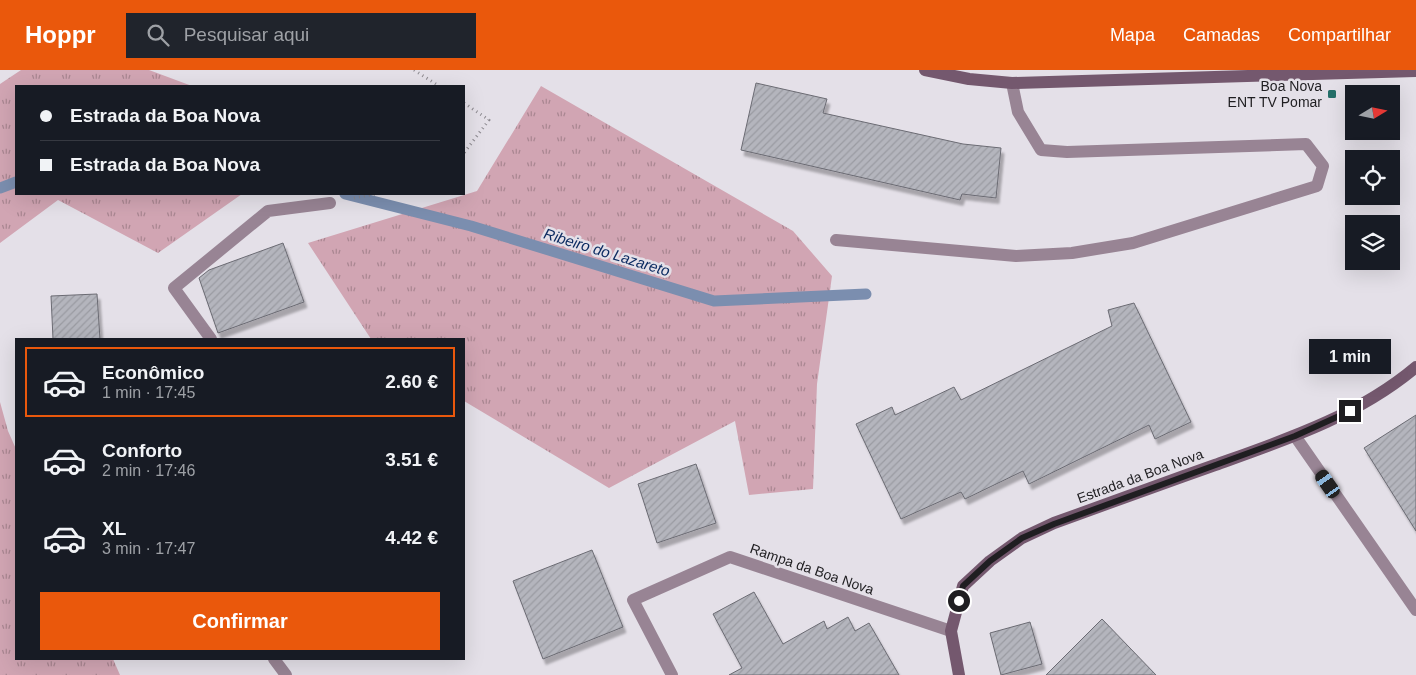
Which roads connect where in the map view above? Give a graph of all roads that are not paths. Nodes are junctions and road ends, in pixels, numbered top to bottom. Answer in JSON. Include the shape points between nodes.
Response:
{"nodes":[{"id":1,"x":925,"y":70,"type":"edge"},
{"id":2,"x":1416,"y":71,"type":"edge"},
{"id":3,"x":1012,"y":82,"type":"junction"},
{"id":4,"x":330,"y":203,"type":"dead end"},
{"id":5,"x":836,"y":240,"type":"dead end"},
{"id":6,"x":210,"y":338,"type":"edge"},
{"id":7,"x":1416,"y":367,"type":"edge"},
{"id":8,"x":1295,"y":436,"type":"junction"},
{"id":9,"x":1416,"y":610,"type":"edge"},
{"id":10,"x":951,"y":631,"type":"junction"},
{"id":11,"x":275,"y":660,"type":"edge"},
{"id":12,"x":286,"y":675,"type":"edge"},
{"id":13,"x":672,"y":675,"type":"edge"},
{"id":14,"x":959,"y":675,"type":"edge"}],
"edges":[{"from":1,"to":3,"type":"main road","via":[[968,79]]},
{"from":2,"to":3,"type":"main road"},
{"from":3,"to":5,"type":"street","via":[[1018,112],[1040,150],[1067,152],[1306,144],[1323,166],[1317,186],[1133,243],[1072,253],[1016,256]]},
{"from":4,"to":6,"type":"street","via":[[268,210],[174,288]]},
{"from":7,"to":8,"type":"main road","name":"Estrada da Boa Nova","via":[[1350,411]]},
{"from":8,"to":9,"type":"street"},
{"from":8,"to":10,"type":"main road","name":"Estrada da Boa Nova","via":[[1022,538],[963,586]]},
{"from":10,"to":13,"type":"street","name":"Rampa da Boa Nova","via":[[730,557],[633,600]]},
{"from":10,"to":14,"type":"main road","name":"Estrada da Boa Nova"},
{"from":11,"to":12,"type":"street"}]}
